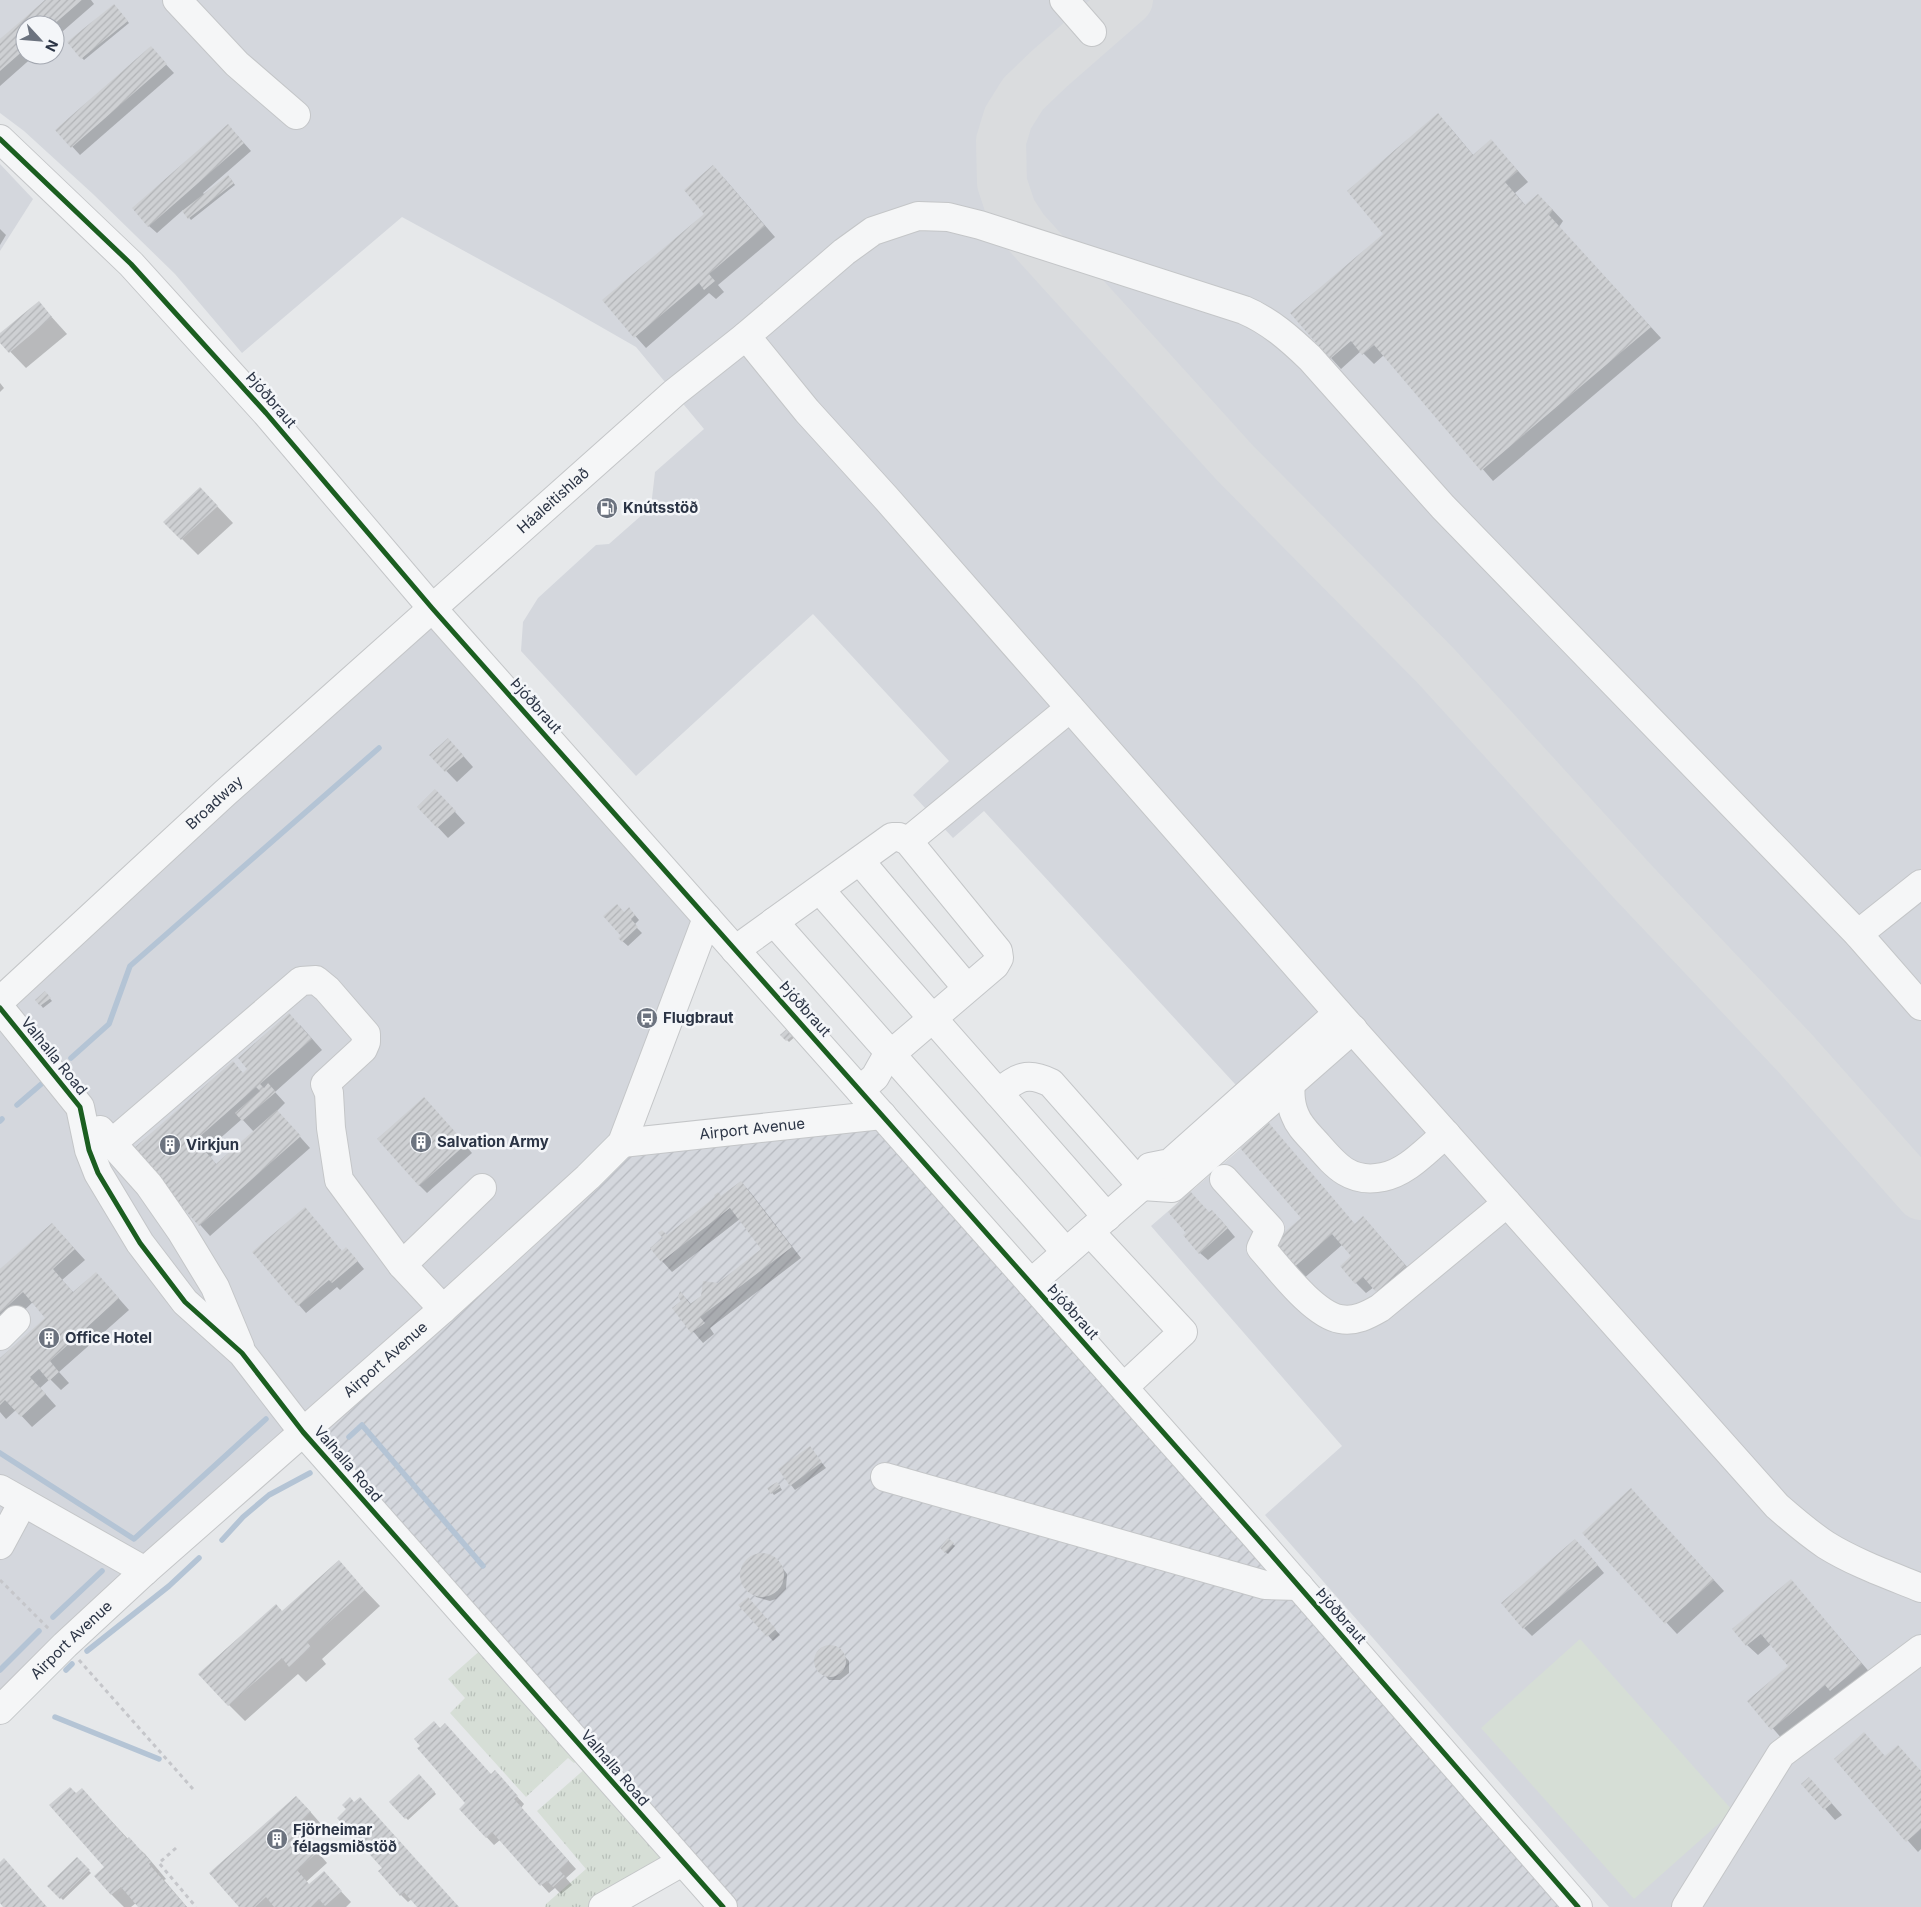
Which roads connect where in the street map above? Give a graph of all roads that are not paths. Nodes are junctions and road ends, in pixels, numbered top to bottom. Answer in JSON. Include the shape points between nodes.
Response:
{"nodes":[{"id":1,"x":177,"y":0,"type":"edge"},
{"id":2,"x":1064,"y":0,"type":"edge"},
{"id":3,"x":1092,"y":32,"type":"dead end"},
{"id":4,"x":296,"y":115,"type":"dead end"},
{"id":5,"x":0,"y":139,"type":"edge"},
{"id":6,"x":746,"y":336,"type":"junction"},
{"id":7,"x":432,"y":608,"type":"junction"},
{"id":8,"x":1070,"y":708,"type":"junction"},
{"id":9,"x":908,"y":841,"type":"junction"},
{"id":10,"x":860,"y":861,"type":"junction"},
{"id":11,"x":1921,"y":884,"type":"edge"},
{"id":12,"x":820,"y":890,"type":"junction"},
{"id":13,"x":707,"y":918,"type":"junction"},
{"id":14,"x":774,"y":922,"type":"junction"},
{"id":15,"x":1858,"y":934,"type":"junction"},
{"id":16,"x":736,"y":950,"type":"junction"},
{"id":17,"x":967,"y":988,"type":"junction"},
{"id":18,"x":0,"y":1001,"type":"edge"},
{"id":19,"x":1921,"y":1006,"type":"edge"},
{"id":20,"x":0,"y":1008,"type":"edge"},
{"id":21,"x":932,"y":1018,"type":"junction"},
{"id":22,"x":1345,"y":1021,"type":"junction"},
{"id":23,"x":1294,"y":1053,"type":"junction"},
{"id":24,"x":891,"y":1054,"type":"junction"},
{"id":25,"x":1290,"y":1084,"type":"junction"},
{"id":26,"x":860,"y":1090,"type":"junction"},
{"id":27,"x":998,"y":1093,"type":"junction"},
{"id":28,"x":80,"y":1107,"type":"junction"},
{"id":29,"x":882,"y":1115,"type":"junction"},
{"id":30,"x":1446,"y":1134,"type":"junction"},
{"id":31,"x":112,"y":1143,"type":"junction"},
{"id":32,"x":622,"y":1143,"type":"junction"},
{"id":33,"x":1224,"y":1179,"type":"dead end"},
{"id":34,"x":1142,"y":1186,"type":"junction"},
{"id":35,"x":482,"y":1188,"type":"dead end"},
{"id":36,"x":1507,"y":1203,"type":"junction"},
{"id":37,"x":1098,"y":1224,"type":"junction"},
{"id":38,"x":1066,"y":1252,"type":"junction"},
{"id":39,"x":402,"y":1264,"type":"junction"},
{"id":40,"x":1031,"y":1283,"type":"junction"},
{"id":41,"x":443,"y":1309,"type":"junction"},
{"id":42,"x":242,"y":1353,"type":"junction"},
{"id":43,"x":1124,"y":1387,"type":"junction"},
{"id":44,"x":303,"y":1432,"type":"junction"},
{"id":45,"x":885,"y":1477,"type":"dead end"},
{"id":46,"x":11,"y":1496,"type":"edge"},
{"id":47,"x":0,"y":1545,"type":"edge"},
{"id":48,"x":145,"y":1571,"type":"junction"},
{"id":49,"x":1299,"y":1586,"type":"junction"},
{"id":50,"x":1921,"y":1588,"type":"edge"},
{"id":51,"x":1921,"y":1649,"type":"edge"},
{"id":52,"x":0,"y":1710,"type":"edge"},
{"id":53,"x":682,"y":1862,"type":"junction"},
{"id":54,"x":603,"y":1907,"type":"edge"},
{"id":55,"x":723,"y":1907,"type":"edge"},
{"id":56,"x":1578,"y":1907,"type":"edge"},
{"id":57,"x":1686,"y":1907,"type":"edge"}],
"edges":[{"from":1,"to":4,"type":"street","via":[[238,64]]},
{"from":2,"to":3,"type":"street"},
{"from":5,"to":7,"type":"street","name":"Þjóðbraut","via":[[102,235],[177,313]]},
{"from":6,"to":7,"type":"street","name":"Háaleitishlað","via":[[674,393]]},
{"from":6,"to":8,"type":"street","via":[[807,411]]},
{"from":6,"to":15,"type":"street","name":"Háaleitishlað","via":[[873,231],[918,216],[948,217],[980,225],[1261,317],[1310,358],[1443,507]]},
{"from":7,"to":13,"type":"street","name":"Þjóðbraut"},
{"from":7,"to":18,"type":"street","name":"Broadway"},
{"from":8,"to":9,"type":"street"},
{"from":8,"to":22,"type":"street"},
{"from":9,"to":10,"type":"street","via":[[892,837]]},
{"from":9,"to":17,"type":"street","via":[[998,951],[995,965]]},
{"from":10,"to":12,"type":"street"},
{"from":10,"to":17,"type":"street"},
{"from":11,"to":15,"type":"street"},
{"from":12,"to":14,"type":"street"},
{"from":12,"to":21,"type":"street"},
{"from":13,"to":16,"type":"street","name":"Þjóðbraut"},
{"from":13,"to":32,"type":"street","name":"Airport Avenue"},
{"from":14,"to":16,"type":"street"},
{"from":14,"to":24,"type":"street"},
{"from":15,"to":19,"type":"street","name":"Háaleitishlað"},
{"from":16,"to":26,"type":"street","name":"Þjóðbraut"},
{"from":17,"to":21,"type":"street"},
{"from":20,"to":28,"type":"street","name":"Valhalla Road"},
{"from":21,"to":24,"type":"street"},
{"from":21,"to":27,"type":"street"},
{"from":22,"to":23,"type":"street"},
{"from":22,"to":25,"type":"street"},
{"from":22,"to":30,"type":"street"},
{"from":23,"to":25,"type":"street"},
{"from":23,"to":34,"type":"street","via":[[1170,1163],[1150,1167]]},
{"from":24,"to":26,"type":"street","via":[[875,1077]]},
{"from":24,"to":38,"type":"street"},
{"from":25,"to":30,"type":"street","via":[[1294,1114],[1301,1126],[1338,1168],[1352,1176],[1368,1179],[1396,1174]]},
{"from":25,"to":34,"type":"street","via":[[1172,1188]]},
{"from":26,"to":29,"type":"street","name":"Þjóðbraut"},
{"from":27,"to":34,"type":"street","via":[[1017,1078],[1039,1077],[1051,1083]]},
{"from":27,"to":37,"type":"street"},
{"from":28,"to":31,"type":"street"},
{"from":28,"to":42,"type":"street","name":"Valhalla Road","via":[[98,1173],[140,1243],[185,1302]]},
{"from":29,"to":32,"type":"street","name":"Airport Avenue"},
{"from":29,"to":40,"type":"street","name":"Þjóðbraut"},
{"from":30,"to":36,"type":"street"},
{"from":31,"to":39,"type":"street","via":[[301,981],[316,980],[366,1034],[363,1049],[325,1084],[329,1093],[339,1180]]},
{"from":31,"to":42,"type":"street","via":[[150,1185],[181,1231],[215,1287]]},
{"from":32,"to":41,"type":"street","name":"Airport Avenue"},
{"from":33,"to":36,"type":"street","via":[[1270,1229],[1261,1248],[1316,1308],[1341,1319],[1354,1319],[1380,1308]]},
{"from":34,"to":37,"type":"street"},
{"from":35,"to":39,"type":"street"},
{"from":36,"to":50,"type":"street","via":[[1777,1506],[1826,1545]]},
{"from":37,"to":38,"type":"street"},
{"from":37,"to":43,"type":"street","via":[[1183,1332]]},
{"from":38,"to":40,"type":"street"},
{"from":39,"to":41,"type":"street"},
{"from":40,"to":43,"type":"street","name":"Þjóðbraut"},
{"from":41,"to":44,"type":"street","name":"Airport Avenue"},
{"from":42,"to":44,"type":"street","name":"Valhalla Road"},
{"from":43,"to":49,"type":"street","name":"Þjóðbraut"},
{"from":44,"to":48,"type":"street","name":"Airport Avenue"},
{"from":44,"to":53,"type":"street","name":"Valhalla Road"},
{"from":45,"to":49,"type":"street","via":[[1265,1585]]},
{"from":46,"to":47,"type":"street"},
{"from":46,"to":48,"type":"street"},
{"from":48,"to":52,"type":"street","name":"Airport Avenue"},
{"from":49,"to":56,"type":"street","name":"Þjóðbraut"},
{"from":51,"to":57,"type":"street","via":[[1781,1754]]},
{"from":53,"to":54,"type":"street"},
{"from":53,"to":55,"type":"street","name":"Valhalla Road"}]}
